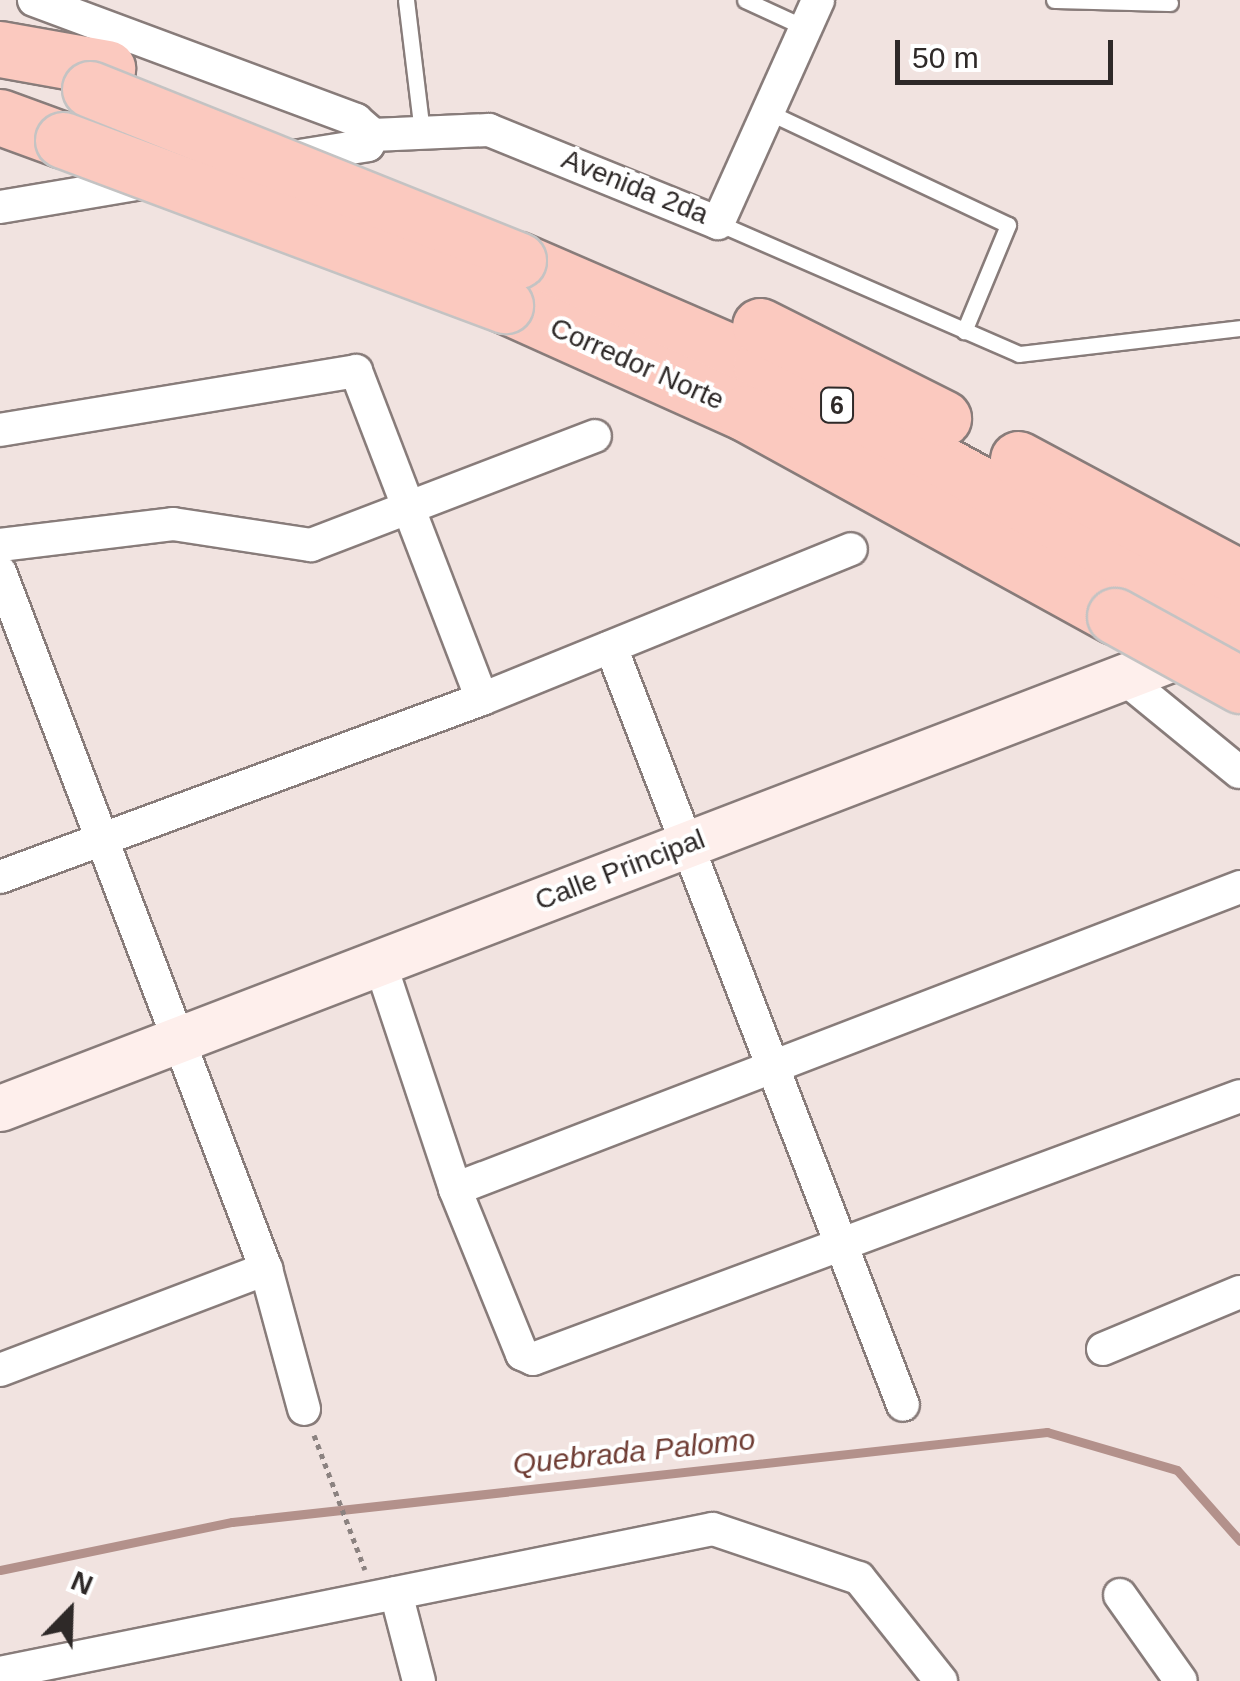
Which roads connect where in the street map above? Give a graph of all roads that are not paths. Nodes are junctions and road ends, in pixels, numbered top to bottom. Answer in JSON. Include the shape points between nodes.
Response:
{"nodes":[{"id":1,"x":34,"y":0,"type":"edge"},
{"id":2,"x":406,"y":0,"type":"edge"},
{"id":3,"x":745,"y":0,"type":"edge"},
{"id":4,"x":1054,"y":0,"type":"edge"},
{"id":5,"x":1170,"y":3,"type":"dead end"},
{"id":6,"x":812,"y":14,"type":"edge"},
{"id":7,"x":0,"y":52,"type":"edge"},
{"id":8,"x":768,"y":112,"type":"junction"},
{"id":9,"x":0,"y":117,"type":"edge"},
{"id":10,"x":422,"y":132,"type":"junction"},
{"id":11,"x":374,"y":134,"type":"junction"},
{"id":12,"x":0,"y":207,"type":"edge"},
{"id":13,"x":718,"y":224,"type":"junction"},
{"id":14,"x":519,"y":266,"type":"junction"},
{"id":15,"x":1240,"y":328,"type":"edge"},
{"id":16,"x":964,"y":331,"type":"junction"},
{"id":17,"x":0,"y":430,"type":"edge"},
{"id":18,"x":595,"y":436,"type":"dead end"},
{"id":19,"x":408,"y":507,"type":"junction"},
{"id":20,"x":0,"y":545,"type":"edge"},
{"id":21,"x":850,"y":549,"type":"dead end"},
{"id":22,"x":0,"y":572,"type":"edge"},
{"id":23,"x":1240,"y":578,"type":"edge"},
{"id":24,"x":1130,"y":594,"type":"junction"},
{"id":25,"x":1240,"y":629,"type":"edge"},
{"id":26,"x":611,"y":647,"type":"junction"},
{"id":27,"x":1123,"y":678,"type":"junction"},
{"id":28,"x":1240,"y":685,"type":"edge"},
{"id":29,"x":482,"y":699,"type":"junction"},
{"id":30,"x":1239,"y":772,"type":"edge"},
{"id":31,"x":1240,"y":784,"type":"edge"},
{"id":32,"x":101,"y":841,"type":"junction"},
{"id":33,"x":691,"y":842,"type":"junction"},
{"id":34,"x":0,"y":877,"type":"edge"},
{"id":35,"x":1240,"y":886,"type":"edge"},
{"id":36,"x":380,"y":963,"type":"junction"},
{"id":37,"x":176,"y":1040,"type":"junction"},
{"id":38,"x":774,"y":1072,"type":"junction"},
{"id":39,"x":1240,"y":1096,"type":"edge"},
{"id":40,"x":0,"y":1108,"type":"edge"},
{"id":41,"x":455,"y":1189,"type":"junction"},
{"id":42,"x":844,"y":1248,"type":"junction"},
{"id":43,"x":266,"y":1269,"type":"junction"},
{"id":44,"x":1240,"y":1292,"type":"edge"},
{"id":45,"x":1103,"y":1349,"type":"dead end"},
{"id":46,"x":0,"y":1370,"type":"edge"},
{"id":47,"x":902,"y":1405,"type":"dead end"},
{"id":48,"x":304,"y":1409,"type":"road end"},
{"id":49,"x":386,"y":1594,"type":"junction"},
{"id":50,"x":1120,"y":1594,"type":"dead end"},
{"id":51,"x":0,"y":1673,"type":"edge"},
{"id":52,"x":418,"y":1681,"type":"edge"},
{"id":53,"x":941,"y":1681,"type":"edge"},
{"id":54,"x":1181,"y":1681,"type":"edge"}],
"edges":[{"from":1,"to":11,"type":"street","via":[[356,120]]},
{"from":2,"to":10,"type":"lane"},
{"from":3,"to":6,"type":"lane"},
{"from":4,"to":5,"type":"lane"},
{"from":6,"to":8,"type":"street","name":"Avenida 2da"},
{"from":7,"to":14,"type":"highway","name":"Corredor Norte","number":"6","bridge":true,"via":[[99,78]]},
{"from":8,"to":13,"type":"street","name":"Avenida 2da"},
{"from":8,"to":16,"type":"lane","via":[[1008,225]]},
{"from":9,"to":14,"type":"highway","name":"Corredor Norte","number":"6","bridge":true},
{"from":10,"to":11,"type":"street","name":"Avenida 2da"},
{"from":10,"to":13,"type":"street","name":"Avenida 2da","via":[[489,130]]},
{"from":11,"to":12,"type":"street","via":[[368,145]]},
{"from":13,"to":16,"type":"lane"},
{"from":14,"to":23,"type":"highway","via":[[840,362]]},
{"from":14,"to":24,"type":"highway","name":"Corredor Norte","number":"6","via":[[746,413]]},
{"from":15,"to":16,"type":"lane","via":[[1030,356]]},
{"from":17,"to":19,"type":"street","via":[[356,372]]},
{"from":18,"to":19,"type":"street"},
{"from":19,"to":20,"type":"street","via":[[287,547],[173,524]]},
{"from":19,"to":29,"type":"street"},
{"from":21,"to":26,"type":"street"},
{"from":22,"to":32,"type":"street"},
{"from":24,"to":25,"type":"highway","name":"Corredor Norte","number":"6"},
{"from":24,"to":28,"type":"highway","name":"Corredor Norte","number":"6","bridge":true},
{"from":25,"to":27,"type":"street","name":"Calle Principal"},
{"from":26,"to":29,"type":"street"},
{"from":26,"to":33,"type":"street"},
{"from":27,"to":30,"type":"street"},
{"from":27,"to":33,"type":"street","name":"Calle Principal"},
{"from":29,"to":32,"type":"street"},
{"from":30,"to":31,"type":"lane"},
{"from":32,"to":34,"type":"street"},
{"from":32,"to":37,"type":"street"},
{"from":33,"to":36,"type":"street","name":"Calle Principal"},
{"from":33,"to":38,"type":"street"},
{"from":35,"to":38,"type":"street"},
{"from":36,"to":37,"type":"street","name":"Calle Principal"},
{"from":36,"to":41,"type":"street"},
{"from":37,"to":40,"type":"street","name":"Calle Principal"},
{"from":37,"to":43,"type":"street"},
{"from":38,"to":41,"type":"street"},
{"from":38,"to":42,"type":"street"},
{"from":39,"to":42,"type":"street"},
{"from":41,"to":42,"type":"street","via":[[522,1354],[533,1359]]},
{"from":42,"to":47,"type":"street"},
{"from":43,"to":46,"type":"street"},
{"from":43,"to":48,"type":"street"},
{"from":44,"to":45,"type":"street"},
{"from":49,"to":51,"type":"street"},
{"from":49,"to":52,"type":"street"},
{"from":49,"to":53,"type":"street","via":[[729,1529],[859,1578]]},
{"from":50,"to":54,"type":"street"}]}
